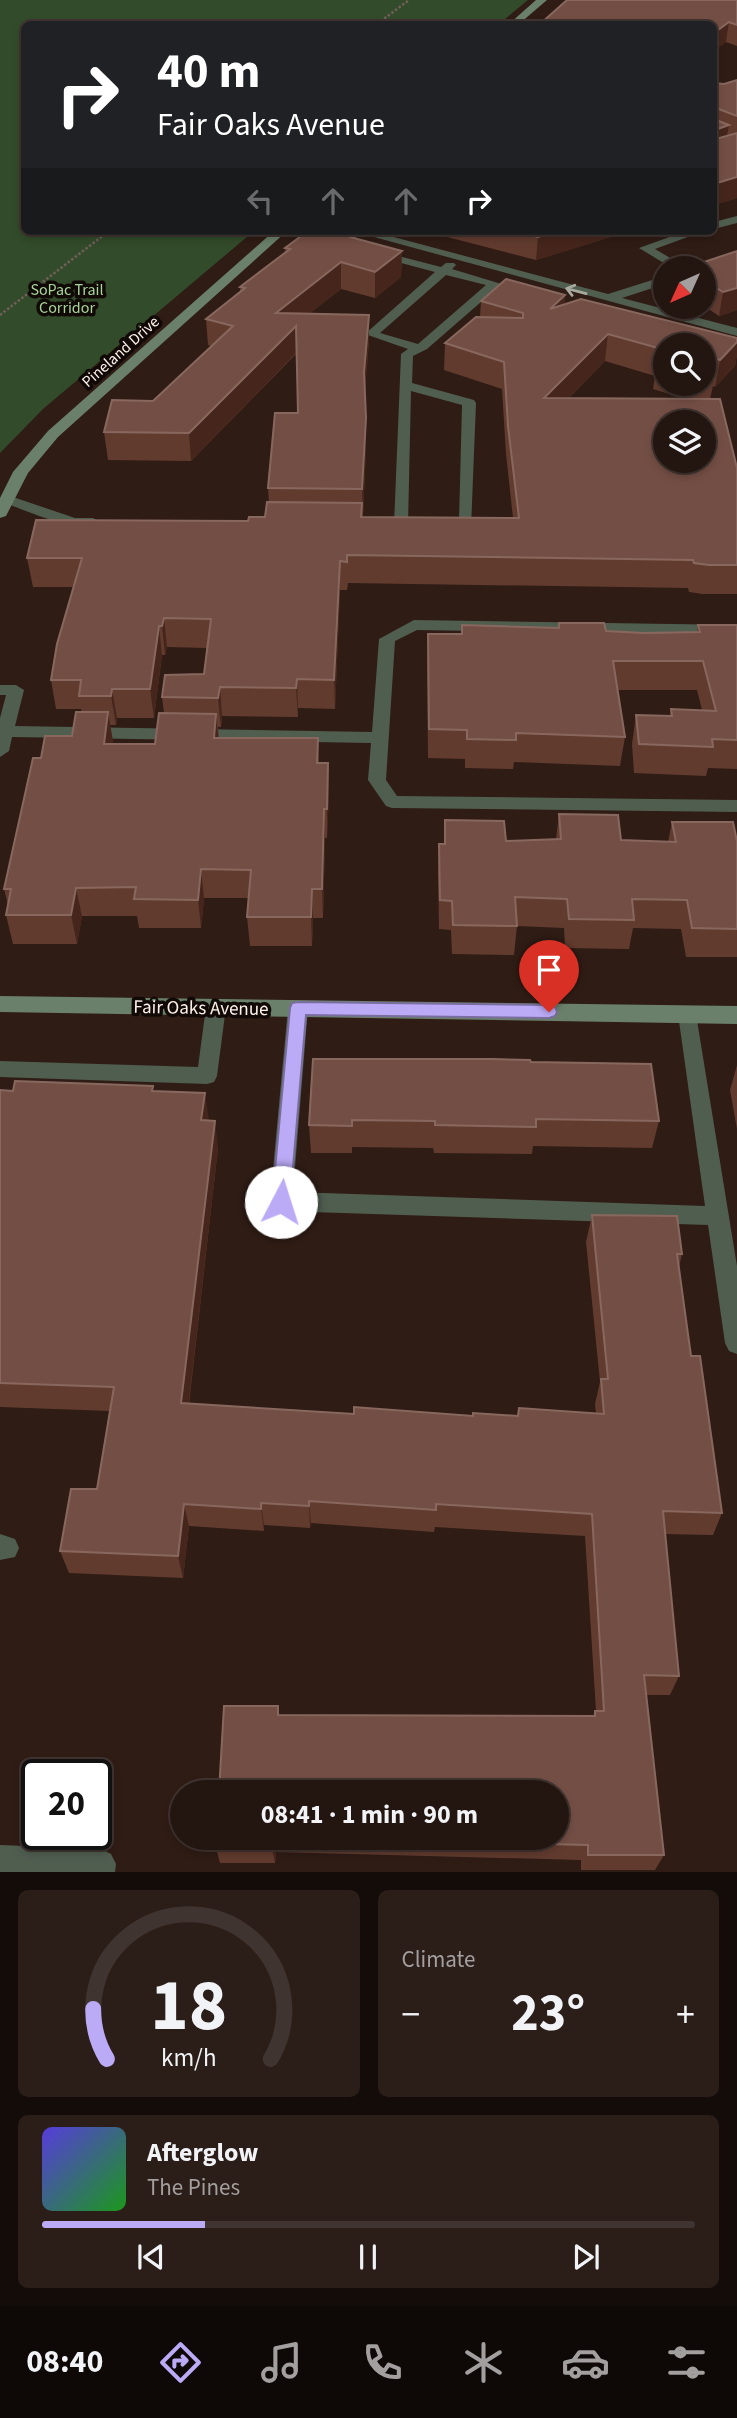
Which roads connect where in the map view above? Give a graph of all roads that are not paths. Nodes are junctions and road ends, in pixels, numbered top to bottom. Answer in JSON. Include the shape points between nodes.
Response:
{"nodes":[{"id":1,"x":542,"y":0,"type":"edge"},
{"id":2,"x":518,"y":21,"type":"edge"},
{"id":3,"x":737,"y":219,"type":"edge"},
{"id":4,"x":717,"y":225,"type":"edge"},
{"id":5,"x":277,"y":235,"type":"edge"},
{"id":6,"x":305,"y":235,"type":"edge"},
{"id":7,"x":372,"y":235,"type":"edge"},
{"id":8,"x":686,"y":235,"type":"edge"},
{"id":9,"x":385,"y":239,"type":"junction"},
{"id":10,"x":335,"y":243,"type":"edge"},
{"id":11,"x":659,"y":256,"type":"edge"},
{"id":12,"x":455,"y":259,"type":"junction"},
{"id":13,"x":444,"y":271,"type":"junction"},
{"id":14,"x":653,"y":284,"type":"edge"},
{"id":15,"x":502,"y":285,"type":"joint"},
{"id":16,"x":607,"y":299,"type":"junction"},
{"id":17,"x":737,"y":332,"type":"edge"},
{"id":18,"x":724,"y":342,"type":"edge"},
{"id":19,"x":737,"y":346,"type":"edge"},
{"id":20,"x":420,"y":348,"type":"junction"},
{"id":21,"x":405,"y":384,"type":"junction"},
{"id":22,"x":7,"y":499,"type":"junction"},
{"id":23,"x":0,"y":513,"type":"edge"},
{"id":24,"x":101,"y":522,"type":"edge"},
{"id":25,"x":401,"y":525,"type":"edge"},
{"id":26,"x":440,"y":525,"type":"edge"},
{"id":27,"x":737,"y":630,"type":"edge"},
{"id":28,"x":0,"y":690,"type":"edge"},
{"id":29,"x":5,"y":731,"type":"junction"},
{"id":30,"x":380,"y":738,"type":"junction"},
{"id":31,"x":0,"y":751,"type":"edge"},
{"id":32,"x":737,"y":806,"type":"edge"},
{"id":33,"x":0,"y":1004,"type":"edge"},
{"id":34,"x":216,"y":1007,"type":"junction"},
{"id":35,"x":298,"y":1008,"type":"junction"},
{"id":36,"x":688,"y":1014,"type":"junction"},
{"id":37,"x":737,"y":1015,"type":"edge"},
{"id":38,"x":0,"y":1069,"type":"edge"},
{"id":39,"x":718,"y":1216,"type":"junction"},
{"id":40,"x":737,"y":1343,"type":"edge"},
{"id":41,"x":0,"y":1860,"type":"edge"},
{"id":42,"x":100,"y":1872,"type":"edge"}],
"edges":[{"from":1,"to":2,"type":"street"},
{"from":3,"to":4,"type":"lane"},
{"from":5,"to":22,"type":"street","name":"Pineland Drive","via":[[53,434],[21,472]]},
{"from":6,"to":10,"type":"lane"},
{"from":7,"to":9,"type":"lane"},
{"from":8,"to":11,"type":"lane","via":[[645,248]]},
{"from":9,"to":12,"type":"lane"},
{"from":9,"to":13,"type":"lane","via":[[363,250]]},
{"from":12,"to":13,"type":"lane"},
{"from":16,"to":12,"type":"lane","one_way":true},
{"from":13,"to":15,"type":"lane"},
{"from":13,"to":20,"type":"lane","via":[[371,334]]},
{"from":14,"to":16,"type":"lane"},
{"from":15,"to":20,"type":"lane"},
{"from":16,"to":17,"type":"lane"},
{"from":18,"to":19,"type":"lane"},
{"from":20,"to":21,"type":"lane","via":[[407,354]]},
{"from":21,"to":25,"type":"lane"},
{"from":21,"to":26,"type":"lane","via":[[469,404],[466,525]]},
{"from":22,"to":23,"type":"street","name":"Pineland Drive"},
{"from":22,"to":24,"type":"lane","via":[[74,522]]},
{"from":27,"to":30,"type":"lane","via":[[415,625],[387,639]]},
{"from":28,"to":29,"type":"lane","via":[[16,690]]},
{"from":29,"to":30,"type":"lane"},
{"from":29,"to":31,"type":"lane"},
{"from":30,"to":32,"type":"lane","via":[[377,780],[391,802]]},
{"from":33,"to":34,"type":"street","name":"Fair Oaks Avenue"},
{"from":34,"to":35,"type":"street","name":"Fair Oaks Avenue"},
{"from":34,"to":38,"type":"lane","via":[[207,1076]]},
{"from":35,"to":36,"type":"street","name":"Fair Oaks Avenue"},
{"from":35,"to":39,"type":"lane","via":[[281,1202]]},
{"from":36,"to":37,"type":"street","name":"Fair Oaks Avenue"},
{"from":36,"to":39,"type":"lane"},
{"from":39,"to":40,"type":"lane"},
{"from":41,"to":42,"type":"lane","via":[[101,1864]]}]}
